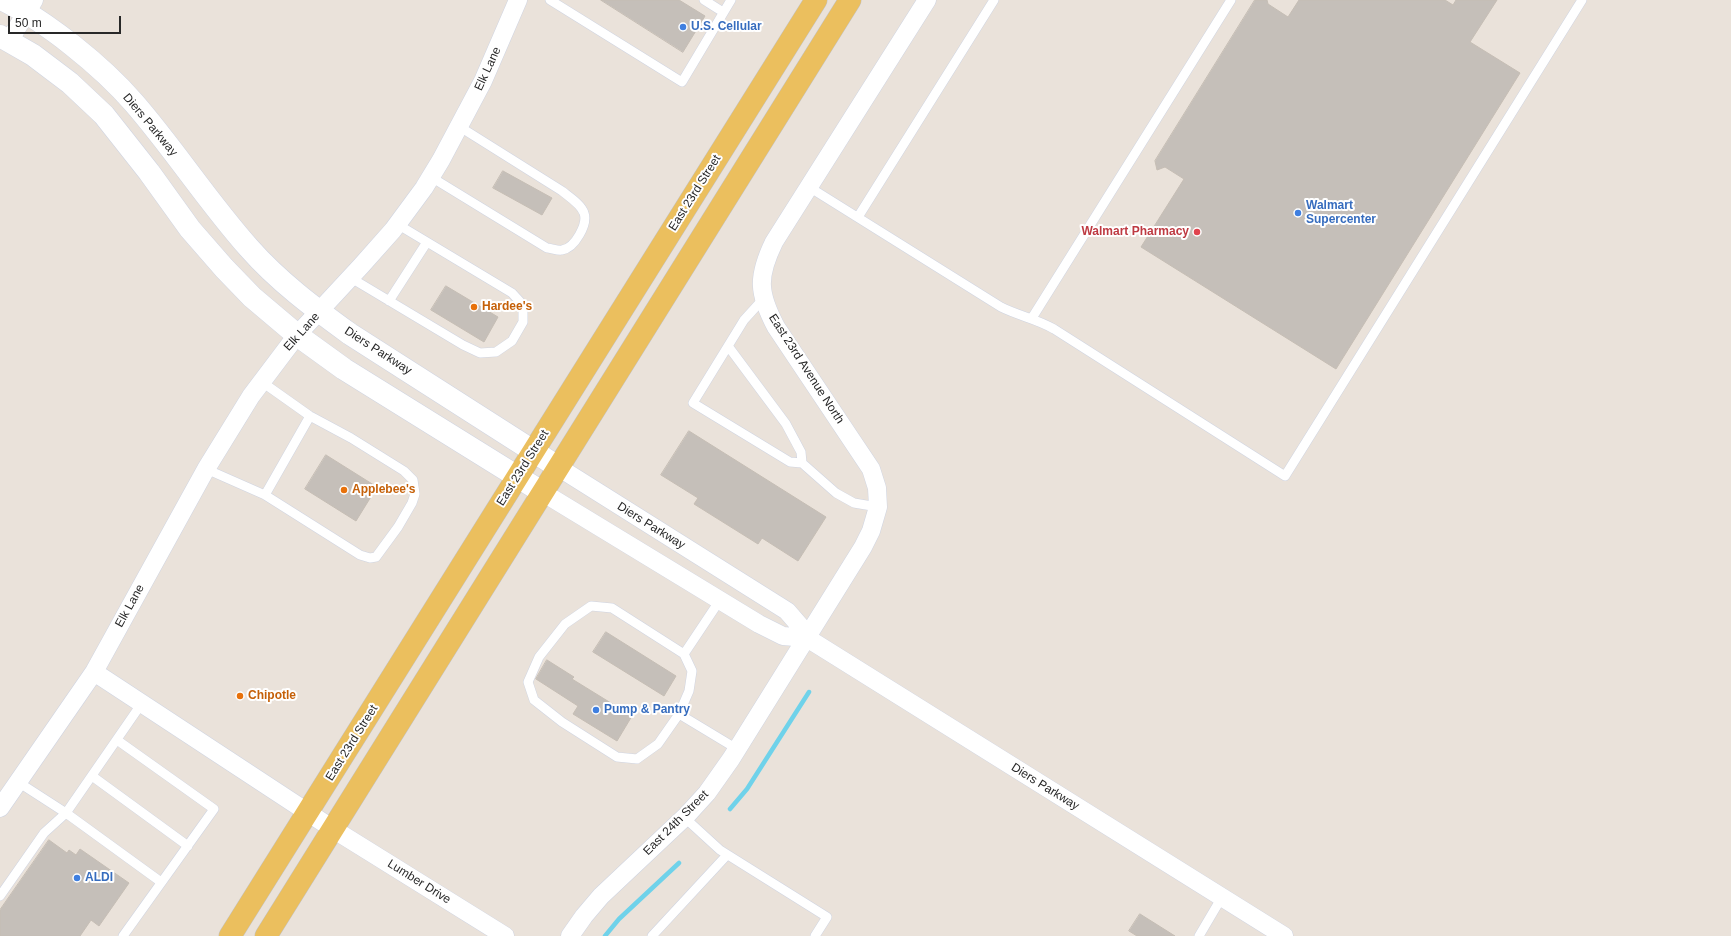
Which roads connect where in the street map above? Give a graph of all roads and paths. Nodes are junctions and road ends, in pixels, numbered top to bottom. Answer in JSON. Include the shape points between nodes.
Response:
{"nodes":[{"id":1,"x":3,"y":0,"type":"edge"},
{"id":2,"x":518,"y":0,"type":"edge"},
{"id":3,"x":550,"y":0,"type":"edge"},
{"id":4,"x":704,"y":0,"type":"edge"},
{"id":5,"x":731,"y":0,"type":"edge"},
{"id":6,"x":816,"y":0,"type":"edge"},
{"id":7,"x":850,"y":0,"type":"edge"},
{"id":8,"x":927,"y":0,"type":"edge"},
{"id":9,"x":994,"y":0,"type":"edge"},
{"id":10,"x":1231,"y":0,"type":"edge"},
{"id":11,"x":1582,"y":0,"type":"edge"},
{"id":12,"x":30,"y":7,"type":"edge"},
{"id":13,"x":723,"y":12,"type":"junction"},
{"id":14,"x":4,"y":38,"type":"edge"},
{"id":15,"x":460,"y":127,"type":"junction"},
{"id":16,"x":430,"y":177,"type":"junction"},
{"id":17,"x":809,"y":187,"type":"junction"},
{"id":18,"x":858,"y":217,"type":"junction"},
{"id":19,"x":397,"y":224,"type":"junction"},
{"id":20,"x":427,"y":242,"type":"junction"},
{"id":21,"x":351,"y":278,"type":"junction"},
{"id":22,"x":764,"y":298,"type":"junction"},
{"id":23,"x":389,"y":301,"type":"junction"},
{"id":24,"x":319,"y":312,"type":"junction"},
{"id":25,"x":1032,"y":318,"type":"junction"},
{"id":26,"x":297,"y":335,"type":"junction"},
{"id":27,"x":728,"y":346,"type":"junction"},
{"id":28,"x":262,"y":382,"type":"junction"},
{"id":29,"x":310,"y":416,"type":"junction"},
{"id":30,"x":534,"y":451,"type":"junction"},
{"id":31,"x":802,"y":463,"type":"junction"},
{"id":32,"x":558,"y":467,"type":"junction"},
{"id":33,"x":206,"y":469,"type":"junction"},
{"id":34,"x":517,"y":478,"type":"junction"},
{"id":35,"x":542,"y":492,"type":"junction"},
{"id":36,"x":265,"y":495,"type":"junction"},
{"id":37,"x":878,"y":507,"type":"junction"},
{"id":38,"x":720,"y":600,"type":"junction"},
{"id":39,"x":807,"y":638,"type":"junction"},
{"id":40,"x":684,"y":654,"type":"junction"},
{"id":41,"x":94,"y":672,"type":"junction"},
{"id":42,"x":142,"y":703,"type":"junction"},
{"id":43,"x":679,"y":714,"type":"junction"},
{"id":44,"x":117,"y":740,"type":"junction"},
{"id":45,"x":737,"y":749,"type":"junction"},
{"id":46,"x":92,"y":776,"type":"junction"},
{"id":47,"x":18,"y":782,"type":"junction"},
{"id":48,"x":0,"y":808,"type":"edge"},
{"id":49,"x":308,"y":812,"type":"junction"},
{"id":50,"x":66,"y":813,"type":"junction"},
{"id":51,"x":685,"y":818,"type":"junction"},
{"id":52,"x":333,"y":829,"type":"junction"},
{"id":53,"x":188,"y":846,"type":"junction"},
{"id":54,"x":727,"y":855,"type":"junction"},
{"id":55,"x":162,"y":882,"type":"junction"},
{"id":56,"x":0,"y":896,"type":"edge"},
{"id":57,"x":1222,"y":897,"type":"junction"},
{"id":58,"x":123,"y":936,"type":"edge"},
{"id":59,"x":230,"y":936,"type":"edge"},
{"id":60,"x":266,"y":936,"type":"edge"},
{"id":61,"x":505,"y":936,"type":"edge"},
{"id":62,"x":570,"y":936,"type":"edge"},
{"id":63,"x":652,"y":936,"type":"edge"},
{"id":64,"x":815,"y":936,"type":"edge"},
{"id":65,"x":1199,"y":936,"type":"edge"},
{"id":66,"x":1284,"y":936,"type":"edge"}],
"edges":[{"from":1,"to":12,"type":"main road","name":"Diers Parkway"},
{"from":2,"to":15,"type":"street","name":"Elk Lane","via":[[493,61]]},
{"from":3,"to":13,"type":"lane","via":[[682,82]]},
{"from":4,"to":13,"type":"lane"},
{"from":5,"to":13,"type":"lane"},
{"from":6,"to":30,"type":"main road","name":"East 23rd Street"},
{"from":7,"to":32,"type":"main road"},
{"from":8,"to":17,"type":"street","name":"East 23rd Avenue North"},
{"from":9,"to":18,"type":"lane"},
{"from":10,"to":25,"type":"lane"},
{"from":11,"to":25,"type":"lane","via":[[1286,476],[1054,329]]},
{"from":12,"to":14,"type":"street"},
{"from":12,"to":24,"type":"main road","name":"Diers Parkway","via":[[133,102],[249,248],[283,282]]},
{"from":14,"to":26,"type":"main road","name":"Diers Parkway","via":[[33,55],[70,83],[104,115],[190,229],[224,268],[252,297]]},
{"from":15,"to":16,"type":"street","name":"Elk Lane"},
{"from":15,"to":16,"type":"lane","via":[[562,191],[576,203],[584,211],[585,219],[580,233],[570,247],[562,250],[547,248]]},
{"from":16,"to":19,"type":"street","name":"Elk Lane"},
{"from":17,"to":18,"type":"lane"},
{"from":17,"to":22,"type":"street","name":"East 23rd Avenue North","via":[[768,254],[762,274]]},
{"from":18,"to":25,"type":"lane","via":[[1001,307]]},
{"from":19,"to":20,"type":"lane"},
{"from":19,"to":21,"type":"street","name":"Elk Lane"},
{"from":20,"to":23,"type":"lane"},
{"from":20,"to":23,"type":"lane","via":[[512,293],[523,304],[523,322],[512,341],[496,352],[480,353]]},
{"from":21,"to":23,"type":"lane"},
{"from":21,"to":24,"type":"street","name":"Elk Lane"},
{"from":22,"to":27,"type":"lane","via":[[744,320]]},
{"from":22,"to":37,"type":"street","name":"East 23rd Avenue North","via":[[776,327],[871,469],[877,488]]},
{"from":24,"to":26,"type":"street","name":"Elk Lane"},
{"from":24,"to":30,"type":"main road","name":"Diers Parkway"},
{"from":26,"to":28,"type":"street","name":"Elk Lane"},
{"from":26,"to":34,"type":"main road","name":"Diers Parkway","via":[[344,369]]},
{"from":27,"to":31,"type":"lane","via":[[786,424],[801,452]]},
{"from":27,"to":31,"type":"lane","via":[[693,403],[790,462]]},
{"from":28,"to":29,"type":"lane"},
{"from":28,"to":33,"type":"street","name":"Elk Lane"},
{"from":29,"to":36,"type":"lane"},
{"from":29,"to":36,"type":"lane","via":[[351,438],[404,471],[413,480],[415,494],[406,514],[376,557],[370,558],[360,555]]},
{"from":30,"to":32,"type":"main road","name":"Diers Parkway"},
{"from":30,"to":34,"type":"main road","name":"East 23rd Street"},
{"from":31,"to":37,"type":"lane","via":[[836,493],[854,503]]},
{"from":32,"to":35,"type":"main road"},
{"from":32,"to":39,"type":"street","name":"Diers Parkway","via":[[788,611]]},
{"from":33,"to":36,"type":"lane"},
{"from":33,"to":41,"type":"street","name":"Elk Lane"},
{"from":34,"to":35,"type":"main road","name":"Diers Parkway"},
{"from":34,"to":49,"type":"main road","name":"East 23rd Street"},
{"from":35,"to":38,"type":"street","name":"Diers Parkway"},
{"from":35,"to":52,"type":"main road"},
{"from":37,"to":39,"type":"street","name":"East 23rd Avenue North","via":[[863,547]]},
{"from":38,"to":39,"type":"street","name":"Diers Parkway","via":[[776,634]]},
{"from":38,"to":40,"type":"lane"},
{"from":39,"to":45,"type":"street","name":"East 24th Street"},
{"from":39,"to":57,"type":"street","name":"Diers Parkway"},
{"from":40,"to":43,"type":"lane","via":[[692,671],[689,692]]},
{"from":40,"to":43,"type":"lane","via":[[612,608],[591,606],[565,624],[539,656],[528,682],[534,700],[562,722],[617,757],[637,760],[658,744]]},
{"from":41,"to":42,"type":"street","name":"Lumber Drive"},
{"from":41,"to":47,"type":"street","name":"Elk Lane"},
{"from":42,"to":44,"type":"lane"},
{"from":42,"to":49,"type":"street","name":"Lumber Drive"},
{"from":43,"to":45,"type":"lane"},
{"from":44,"to":46,"type":"lane"},
{"from":44,"to":53,"type":"lane","via":[[214,809]]},
{"from":45,"to":51,"type":"street","name":"East 24th Street","via":[[707,793]]},
{"from":46,"to":50,"type":"lane"},
{"from":46,"to":53,"type":"lane"},
{"from":47,"to":48,"type":"street","name":"Elk Lane"},
{"from":47,"to":50,"type":"lane"},
{"from":49,"to":52,"type":"street","name":"Lumber Drive"},
{"from":49,"to":59,"type":"main road","name":"East 23rd Street"},
{"from":50,"to":55,"type":"lane"},
{"from":50,"to":56,"type":"lane","via":[[44,833]]},
{"from":51,"to":54,"type":"lane","via":[[710,843]]},
{"from":51,"to":62,"type":"street","name":"East 24th Street","via":[[601,896]]},
{"from":52,"to":60,"type":"main road"},
{"from":52,"to":61,"type":"street","name":"Lumber Drive"},
{"from":53,"to":55,"type":"lane"},
{"from":54,"to":63,"type":"lane"},
{"from":54,"to":64,"type":"lane","via":[[827,917]]},
{"from":55,"to":58,"type":"lane"},
{"from":57,"to":65,"type":"lane"},
{"from":57,"to":66,"type":"street","name":"Diers Parkway"}]}
